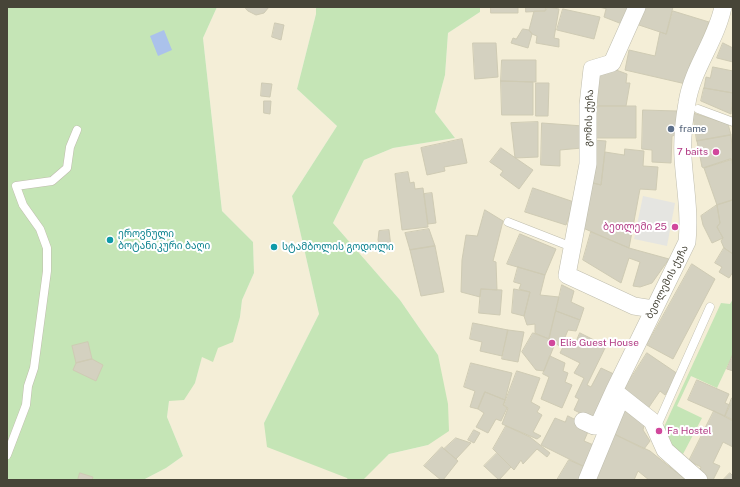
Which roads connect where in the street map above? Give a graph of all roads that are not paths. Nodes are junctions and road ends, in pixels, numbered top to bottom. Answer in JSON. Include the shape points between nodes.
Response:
{"nodes":[{"id":1,"x":637,"y":7,"type":"edge"},
{"id":2,"x":725,"y":20,"type":"edge"},
{"id":3,"x":698,"y":109,"type":"dead end"},
{"id":4,"x":733,"y":122,"type":"edge"},
{"id":5,"x":78,"y":130,"type":"dead end"},
{"id":6,"x":508,"y":222,"type":"dead end"},
{"id":7,"x":572,"y":247,"type":"junction"},
{"id":8,"x":710,"y":307,"type":"dead end"},
{"id":9,"x":653,"y":310,"type":"junction"},
{"id":10,"x":614,"y":391,"type":"junction"},
{"id":11,"x":583,"y":421,"type":"dead end"},
{"id":12,"x":656,"y":429,"type":"junction"},
{"id":13,"x":7,"y":455,"type":"edge"},
{"id":14,"x":588,"y":480,"type":"edge"},
{"id":15,"x":699,"y":480,"type":"edge"}],
"edges":[{"from":1,"to":7,"type":"street","name":"გომის ქუჩა","via":[[612,63],[592,69],[588,104],[588,164]]},
{"from":2,"to":9,"type":"street","name":"ბეთლემის ქუჩა","via":[[697,70],[687,102],[683,156],[689,218],[687,242]]},
{"from":3,"to":4,"type":"lane"},
{"from":5,"to":13,"type":"lane","via":[[70,147],[67,168],[52,180],[16,186],[23,205],[40,229],[47,248],[47,271],[34,368],[28,386],[26,405]]},
{"from":6,"to":7,"type":"lane"},
{"from":7,"to":9,"type":"street","via":[[567,275],[634,306]]},
{"from":8,"to":12,"type":"lane"},
{"from":9,"to":10,"type":"street","name":"ბეთლემის ქუჩა"},
{"from":10,"to":11,"type":"street","name":"ბეთლემის ქუჩა","via":[[599,424],[594,426]]},
{"from":10,"to":12,"type":"street","via":[[644,413]]},
{"from":10,"to":14,"type":"street","via":[[618,405]]},
{"from":12,"to":15,"type":"street","via":[[665,450]]}]}
